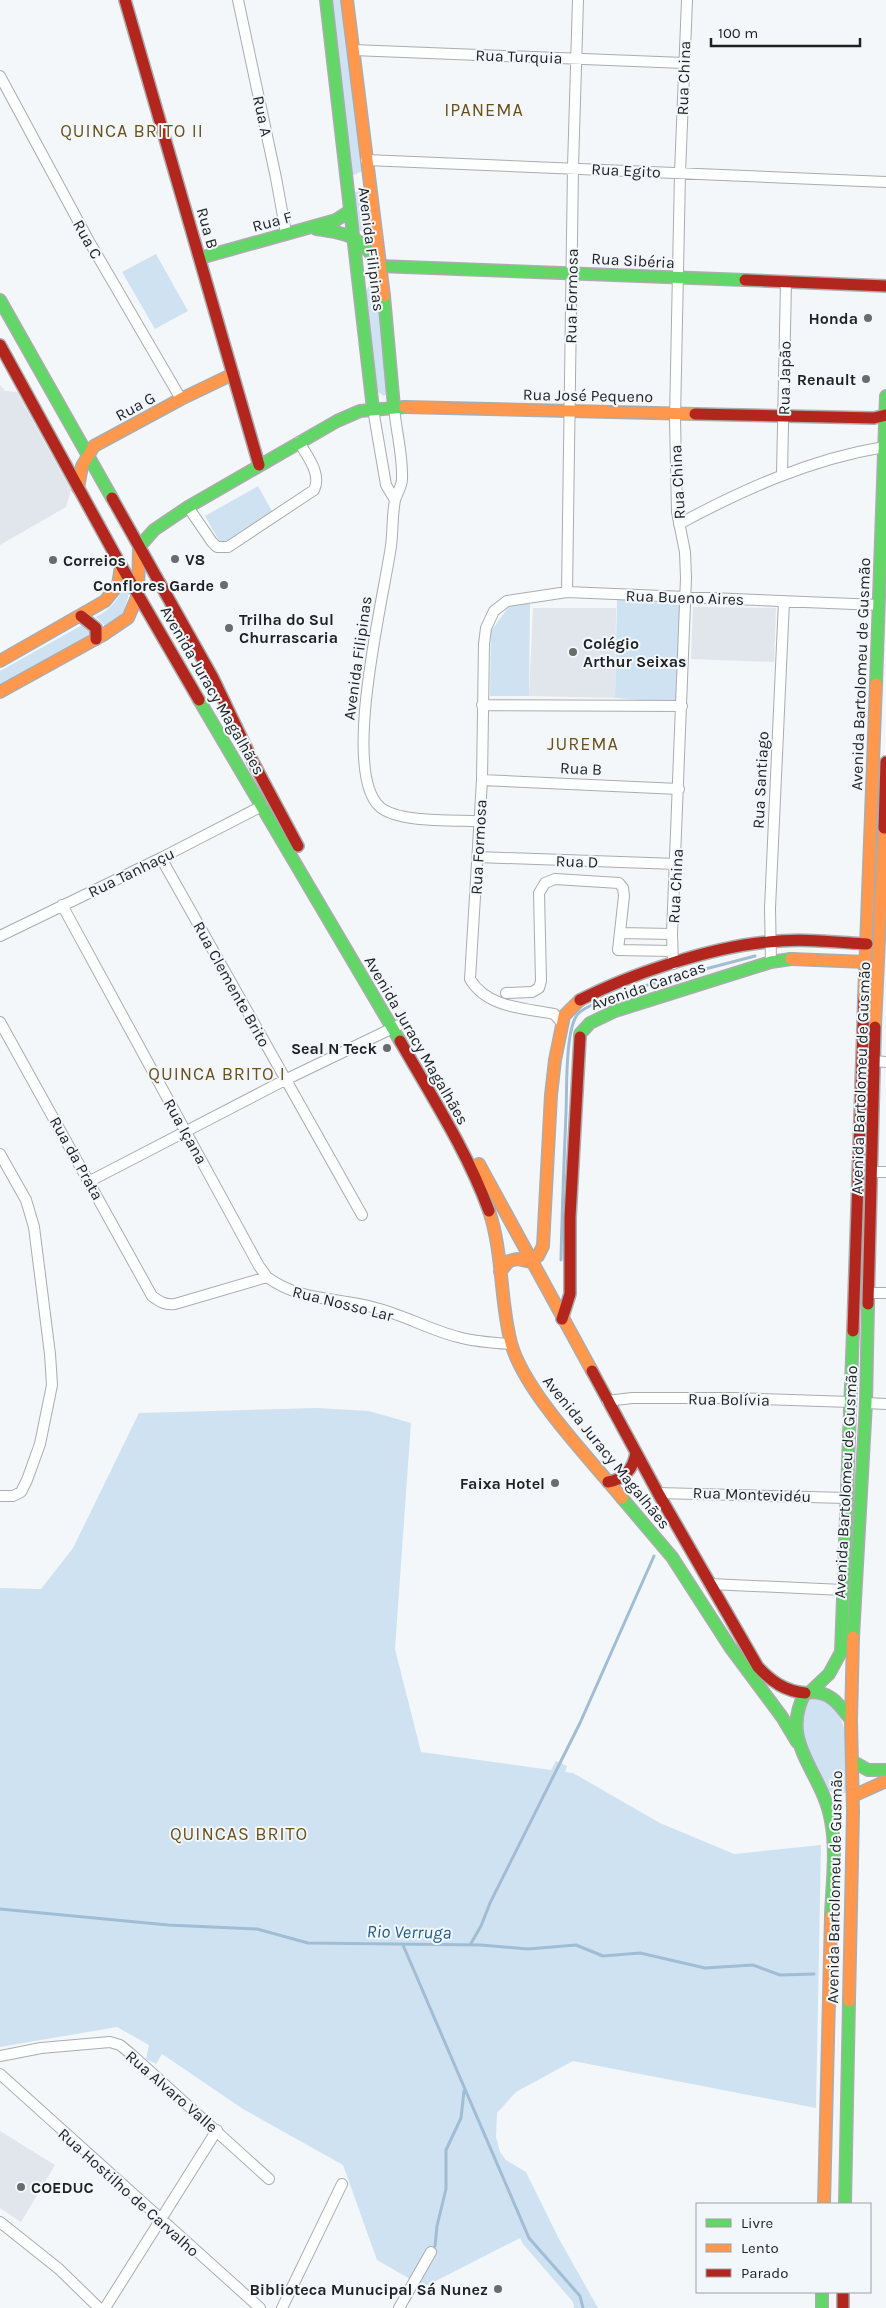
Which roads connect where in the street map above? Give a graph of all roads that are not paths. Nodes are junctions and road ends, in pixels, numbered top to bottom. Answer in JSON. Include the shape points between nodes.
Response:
{"nodes":[{"id":1,"x":125,"y":0,"type":"edge"},
{"id":2,"x":238,"y":0,"type":"edge"},
{"id":3,"x":326,"y":0,"type":"edge"},
{"id":4,"x":347,"y":0,"type":"edge"},
{"id":5,"x":578,"y":0,"type":"edge"},
{"id":6,"x":687,"y":0,"type":"edge"},
{"id":7,"x":353,"y":50,"type":"junction"},
{"id":8,"x":576,"y":58,"type":"junction"},
{"id":9,"x":684,"y":63,"type":"junction"},
{"id":10,"x":0,"y":76,"type":"edge"},
{"id":11,"x":366,"y":160,"type":"junction"},
{"id":12,"x":573,"y":168,"type":"junction"},
{"id":13,"x":680,"y":173,"type":"junction"},
{"id":14,"x":368,"y":174,"type":"junction"},
{"id":15,"x":346,"y":176,"type":"junction"},
{"id":16,"x":886,"y":182,"type":"edge"},
{"id":17,"x":370,"y":192,"type":"junction"},
{"id":18,"x":348,"y":194,"type":"junction"},
{"id":19,"x":350,"y":211,"type":"junction"},
{"id":20,"x":308,"y":228,"type":"junction"},
{"id":21,"x":286,"y":233,"type":"junction"},
{"id":22,"x":353,"y":234,"type":"junction"},
{"id":23,"x":200,"y":258,"type":"junction"},
{"id":24,"x":379,"y":266,"type":"junction"},
{"id":25,"x":572,"y":273,"type":"junction"},
{"id":26,"x":678,"y":278,"type":"junction"},
{"id":27,"x":786,"y":282,"type":"junction"},
{"id":28,"x":886,"y":286,"type":"edge"},
{"id":29,"x":361,"y":288,"type":"junction"},
{"id":30,"x":0,"y":300,"type":"edge"},
{"id":31,"x":0,"y":345,"type":"edge"},
{"id":32,"x":41,"y":371,"type":"junction"},
{"id":33,"x":233,"y":374,"type":"junction"},
{"id":34,"x":21,"y":380,"type":"junction"},
{"id":35,"x":886,"y":396,"type":"edge"},
{"id":36,"x":181,"y":399,"type":"junction"},
{"id":37,"x":394,"y":407,"type":"junction"},
{"id":38,"x":374,"y":409,"type":"junction"},
{"id":39,"x":570,"y":411,"type":"junction"},
{"id":40,"x":675,"y":413,"type":"junction"},
{"id":41,"x":885,"y":413,"type":"edge"},
{"id":42,"x":783,"y":414,"type":"junction"},
{"id":43,"x":299,"y":442,"type":"junction"},
{"id":44,"x":884,"y":447,"type":"junction"},
{"id":45,"x":87,"y":454,"type":"junction"},
{"id":46,"x":259,"y":465,"type":"junction"},
{"id":47,"x":782,"y":474,"type":"junction"},
{"id":48,"x":78,"y":488,"type":"junction"},
{"id":49,"x":395,"y":500,"type":"junction"},
{"id":50,"x":188,"y":507,"type":"junction"},
{"id":51,"x":679,"y":524,"type":"junction"},
{"id":52,"x":139,"y":547,"type":"junction"},
{"id":53,"x":121,"y":566,"type":"junction"},
{"id":54,"x":567,"y":592,"type":"junction"},
{"id":55,"x":138,"y":595,"type":"junction"},
{"id":56,"x":686,"y":598,"type":"junction"},
{"id":57,"x":784,"y":601,"type":"junction"},
{"id":58,"x":878,"y":605,"type":"junction"},
{"id":59,"x":494,"y":611,"type":"joint"},
{"id":60,"x":81,"y":616,"type":"junction"},
{"id":61,"x":120,"y":625,"type":"junction"},
{"id":62,"x":157,"y":628,"type":"junction"},
{"id":63,"x":96,"y":639,"type":"junction"},
{"id":64,"x":0,"y":661,"type":"edge"},
{"id":65,"x":0,"y":692,"type":"edge"},
{"id":66,"x":482,"y":705,"type":"junction"},
{"id":67,"x":682,"y":706,"type":"junction"},
{"id":68,"x":232,"y":718,"type":"junction"},
{"id":69,"x":215,"y":728,"type":"junction"},
{"id":70,"x":886,"y":762,"type":"edge"},
{"id":71,"x":482,"y":780,"type":"junction"},
{"id":72,"x":679,"y":789,"type":"junction"},
{"id":73,"x":262,"y":806,"type":"junction"},
{"id":74,"x":478,"y":821,"type":"junction"},
{"id":75,"x":884,"y":847,"type":"edge"},
{"id":76,"x":477,"y":857,"type":"junction"},
{"id":77,"x":161,"y":858,"type":"junction"},
{"id":78,"x":676,"y":864,"type":"junction"},
{"id":79,"x":62,"y":905,"type":"junction"},
{"id":80,"x":620,"y":933,"type":"junction"},
{"id":81,"x":672,"y":934,"type":"junction"},
{"id":82,"x":0,"y":936,"type":"edge"},
{"id":83,"x":771,"y":942,"type":"junction"},
{"id":84,"x":867,"y":944,"type":"junction"},
{"id":85,"x":672,"y":951,"type":"junction"},
{"id":86,"x":883,"y":954,"type":"edge"},
{"id":87,"x":771,"y":962,"type":"junction"},
{"id":88,"x":866,"y":962,"type":"junction"},
{"id":89,"x":673,"y":964,"type":"junction"},
{"id":90,"x":506,"y":993,"type":"dead end"},
{"id":91,"x":0,"y":1022,"type":"edge"},
{"id":92,"x":562,"y":1023,"type":"junction"},
{"id":93,"x":396,"y":1026,"type":"junction"},
{"id":94,"x":873,"y":1061,"type":"junction"},
{"id":95,"x":886,"y":1062,"type":"edge"},
{"id":96,"x":285,"y":1080,"type":"junction"},
{"id":97,"x":186,"y":1131,"type":"junction"},
{"id":98,"x":0,"y":1154,"type":"edge"},
{"id":99,"x":872,"y":1172,"type":"junction"},
{"id":100,"x":886,"y":1172,"type":"edge"},
{"id":101,"x":90,"y":1182,"type":"junction"},
{"id":102,"x":362,"y":1214,"type":"dead end"},
{"id":103,"x":531,"y":1262,"type":"junction"},
{"id":104,"x":500,"y":1272,"type":"junction"},
{"id":105,"x":267,"y":1277,"type":"junction"},
{"id":106,"x":870,"y":1293,"type":"junction"},
{"id":107,"x":886,"y":1293,"type":"edge"},
{"id":108,"x":562,"y":1319,"type":"junction"},
{"id":109,"x":511,"y":1344,"type":"junction"},
{"id":110,"x":607,"y":1401,"type":"junction"},
{"id":111,"x":850,"y":1402,"type":"junction"},
{"id":112,"x":866,"y":1403,"type":"junction"},
{"id":113,"x":886,"y":1404,"type":"edge"},
{"id":114,"x":636,"y":1454,"type":"junction"},
{"id":115,"x":608,"y":1482,"type":"junction"},
{"id":116,"x":658,"y":1493,"type":"junction"},
{"id":117,"x":0,"y":1496,"type":"edge"},
{"id":118,"x":846,"y":1498,"type":"junction"},
{"id":119,"x":710,"y":1584,"type":"junction"},
{"id":120,"x":843,"y":1590,"type":"junction"},
{"id":121,"x":808,"y":1692,"type":"junction"},
{"id":122,"x":851,"y":1720,"type":"junction"},
{"id":123,"x":797,"y":1742,"type":"junction"},
{"id":124,"x":852,"y":1761,"type":"junction"},
{"id":125,"x":886,"y":1770,"type":"edge"},
{"id":126,"x":886,"y":1781,"type":"edge"},
{"id":127,"x":824,"y":1794,"type":"joint"},
{"id":128,"x":853,"y":1796,"type":"junction"},
{"id":129,"x":0,"y":2056,"type":"edge"},
{"id":130,"x":0,"y":2074,"type":"edge"},
{"id":131,"x":217,"y":2130,"type":"junction"},
{"id":132,"x":269,"y":2179,"type":"dead end"},
{"id":133,"x":342,"y":2184,"type":"dead end"},
{"id":134,"x":824,"y":2203,"type":"edge"},
{"id":135,"x":845,"y":2203,"type":"edge"},
{"id":136,"x":162,"y":2221,"type":"junction"},
{"id":137,"x":0,"y":2222,"type":"edge"},
{"id":138,"x":431,"y":2252,"type":"dead end"},
{"id":139,"x":822,"y":2293,"type":"edge"},
{"id":140,"x":844,"y":2293,"type":"edge"},
{"id":141,"x":88,"y":2304,"type":"edge"},
{"id":142,"x":99,"y":2308,"type":"edge"},
{"id":143,"x":105,"y":2308,"type":"edge"},
{"id":144,"x":260,"y":2308,"type":"edge"},
{"id":145,"x":282,"y":2308,"type":"edge"},
{"id":146,"x":399,"y":2308,"type":"edge"},
{"id":147,"x":822,"y":2308,"type":"edge"},
{"id":148,"x":843,"y":2308,"type":"edge"}],
"edges":[{"from":1,"to":23,"type":"main road","name":"Rua B"},
{"from":2,"to":21,"type":"street","name":"Rua A"},
{"from":3,"to":15,"type":"main road","name":"Avenida Filipinas"},
{"from":4,"to":7,"type":"main road","name":"Avenida Filipinas"},
{"from":5,"to":8,"type":"street","name":"Rua Formosa"},
{"from":6,"to":9,"type":"street","name":"Rua China"},
{"from":7,"to":8,"type":"street","name":"Rua Turquia"},
{"from":7,"to":11,"type":"main road","name":"Avenida Filipinas"},
{"from":8,"to":9,"type":"street","name":"Rua Turquia"},
{"from":8,"to":12,"type":"street","name":"Rua Formosa"},
{"from":9,"to":13,"type":"street","name":"Rua China"},
{"from":10,"to":36,"type":"street","name":"Rua C","via":[[90,244]]},
{"from":11,"to":12,"type":"street","name":"Rua Egito"},
{"from":11,"to":14,"type":"main road","name":"Avenida Filipinas"},
{"from":12,"to":13,"type":"street","name":"Rua Egito"},
{"from":12,"to":25,"type":"street","name":"Rua Formosa"},
{"from":13,"to":16,"type":"street","name":"Rua Egito"},
{"from":13,"to":26,"type":"street","name":"Rua China"},
{"from":14,"to":15,"type":"main road","via":[[356,181]]},
{"from":14,"to":17,"type":"main road","name":"Avenida Filipinas"},
{"from":15,"to":18,"type":"main road","name":"Avenida Filipinas"},
{"from":17,"to":18,"type":"main road","via":[[360,188]]},
{"from":17,"to":24,"type":"main road","name":"Avenida Filipinas"},
{"from":18,"to":19,"type":"main road","name":"Avenida Filipinas"},
{"from":19,"to":20,"type":"main road","name":"Rua F","via":[[336,220]]},
{"from":19,"to":22,"type":"main road","name":"Avenida Filipinas"},
{"from":20,"to":21,"type":"main road","name":"Rua F"},
{"from":20,"to":22,"type":"main road"},
{"from":21,"to":23,"type":"main road","name":"Rua F"},
{"from":22,"to":24,"type":"main road","via":[[371,252]]},
{"from":22,"to":29,"type":"main road","name":"Avenida Filipinas"},
{"from":23,"to":33,"type":"main road","name":"Rua B"},
{"from":24,"to":25,"type":"main road","name":"Rua Sibéria"},
{"from":24,"to":29,"type":"main road"},
{"from":24,"to":37,"type":"main road","name":"Avenida Filipinas"},
{"from":25,"to":26,"type":"main road","name":"Rua Sibéria"},
{"from":25,"to":39,"type":"street","name":"Rua Formosa"},
{"from":26,"to":27,"type":"main road","name":"Rua Sibéria"},
{"from":26,"to":40,"type":"street","name":"Rua China"},
{"from":27,"to":28,"type":"main road","name":"Rua Sibéria"},
{"from":27,"to":42,"type":"street","name":"Rua Japão"},
{"from":29,"to":38,"type":"main road","name":"Avenida Filipinas"},
{"from":30,"to":32,"type":"main road","name":"Avenida Juracy Magalhães"},
{"from":31,"to":34,"type":"main road","name":"Avenida Juracy Magalhães"},
{"from":32,"to":34,"type":"main road","via":[[32,382]]},
{"from":32,"to":45,"type":"main road","name":"Avenida Juracy Magalhães"},
{"from":33,"to":36,"type":"main road","name":"Rua G"},
{"from":33,"to":46,"type":"main road","name":"Rua B"},
{"from":34,"to":48,"type":"main road","name":"Avenida Juracy Magalhães"},
{"from":35,"to":41,"type":"main road","name":"Avenida Bartolomeu de Gusmão"},
{"from":36,"to":45,"type":"main road","name":"Rua G","via":[[94,446]]},
{"from":37,"to":38,"type":"main road","name":"Rua José Pequeno"},
{"from":37,"to":39,"type":"main road","name":"Rua José Pequeno"},
{"from":37,"to":49,"type":"street","name":"Avenida Filipinas","via":[[402,480]]},
{"from":38,"to":43,"type":"main road","name":"Rua José Pequeno","via":[[350,415]]},
{"from":38,"to":49,"type":"street","name":"Avenida Filipinas","via":[[386,485]]},
{"from":39,"to":40,"type":"main road","name":"Rua José Pequeno"},
{"from":39,"to":54,"type":"street","name":"Rua Formosa"},
{"from":40,"to":42,"type":"main road","name":"Rua José Pequeno"},
{"from":40,"to":51,"type":"street","name":"Rua China"},
{"from":41,"to":42,"type":"main road","name":"Rua José Pequeno","via":[[874,418]]},
{"from":41,"to":44,"type":"main road","name":"Avenida Bartolomeu de Gusmão"},
{"from":42,"to":47,"type":"street","name":"Rua Japão"},
{"from":43,"to":46,"type":"main road","name":"Rua José Pequeno"},
{"from":43,"to":50,"type":"street","via":[[316,476],[314,490],[228,546],[217,547]]},
{"from":44,"to":47,"type":"street","via":[[850,453]]},
{"from":44,"to":58,"type":"main road","name":"Avenida Bartolomeu de Gusmão"},
{"from":45,"to":48,"type":"main road"},
{"from":45,"to":52,"type":"main road","name":"Avenida Juracy Magalhães"},
{"from":46,"to":50,"type":"main road","name":"Rua José Pequeno"},
{"from":47,"to":51,"type":"street"},
{"from":48,"to":53,"type":"main road","name":"Avenida Juracy Magalhães"},
{"from":49,"to":74,"type":"street","name":"Avenida Filipinas","via":[[391,544],[366,689],[364,754],[368,782],[372,797],[380,807],[399,817]]},
{"from":50,"to":52,"type":"main road","name":"Rua José Pequeno","via":[[154,530]]},
{"from":51,"to":56,"type":"street","name":"Rua China","via":[[685,552]]},
{"from":52,"to":55,"type":"main road"},
{"from":52,"to":68,"type":"main road","name":"Avenida Juracy Magalhães"},
{"from":53,"to":55,"type":"main road","name":"Avenida Juracy Magalhães"},
{"from":53,"to":60,"type":"main road","via":[[121,579],[113,594]]},
{"from":54,"to":56,"type":"street","name":"Rua Bueno Aires"},
{"from":54,"to":59,"type":"street","name":"Rua Bueno Aires","via":[[507,601]]},
{"from":55,"to":61,"type":"main road","via":[[128,618]]},
{"from":55,"to":62,"type":"main road","name":"Avenida Juracy Magalhães"},
{"from":56,"to":57,"type":"street","name":"Rua Bueno Aires"},
{"from":56,"to":67,"type":"street","name":"Rua China"},
{"from":57,"to":58,"type":"street","name":"Rua Bueno Aires"},
{"from":57,"to":83,"type":"street","name":"Rua Santiago"},
{"from":58,"to":84,"type":"main road","name":"Avenida Bartolomeu de Gusmão"},
{"from":59,"to":66,"type":"street","name":"Rua Formosa","via":[[486,628]]},
{"from":60,"to":63,"type":"main road","via":[[96,628]]},
{"from":60,"to":64,"type":"main road"},
{"from":61,"to":62,"type":"main road","via":[[140,623]]},
{"from":61,"to":63,"type":"main road"},
{"from":62,"to":69,"type":"main road","name":"Avenida Juracy Magalhães"},
{"from":63,"to":65,"type":"main road"},
{"from":66,"to":67,"type":"street"},
{"from":66,"to":71,"type":"street","name":"Rua Formosa"},
{"from":67,"to":72,"type":"street","name":"Rua China"},
{"from":68,"to":69,"type":"main road"},
{"from":68,"to":93,"type":"main road","name":"Avenida Juracy Magalhães","via":[[272,800]]},
{"from":69,"to":73,"type":"main road","name":"Avenida Juracy Magalhães"},
{"from":70,"to":75,"type":"main road","name":"Avenida Bartolomeu de Gusmão"},
{"from":71,"to":72,"type":"street","name":"Rua B"},
{"from":71,"to":74,"type":"street","name":"Rua Formosa"},
{"from":72,"to":78,"type":"street","name":"Rua China"},
{"from":73,"to":77,"type":"street","name":"Rua Tanhaçu"},
{"from":73,"to":93,"type":"main road","name":"Avenida Juracy Magalhães"},
{"from":74,"to":76,"type":"street","name":"Rua Formosa"},
{"from":75,"to":86,"type":"main road","name":"Avenida Bartolomeu de Gusmão"},
{"from":76,"to":78,"type":"street","name":"Rua D"},
{"from":76,"to":92,"type":"street","name":"Rua Formosa","via":[[470,979],[486,998],[554,1014]]},
{"from":77,"to":79,"type":"street","name":"Rua Tanhaçu"},
{"from":77,"to":96,"type":"street","name":"Rua Clemente Brito"},
{"from":78,"to":81,"type":"street","name":"Rua China"},
{"from":79,"to":82,"type":"street","name":"Rua Tanhaçu"},
{"from":79,"to":97,"type":"street","name":"Rua Içana"},
{"from":80,"to":81,"type":"street"},
{"from":80,"to":85,"type":"street","via":[[618,950]]},
{"from":80,"to":90,"type":"street","via":[[624,896],[619,884],[554,879],[545,883],[539,892],[539,988],[532,992]]},
{"from":81,"to":85,"type":"street","name":"Rua China"},
{"from":83,"to":84,"type":"main road","name":"Avenida Caracas"},
{"from":83,"to":87,"type":"street","name":"Rua Santiago"},
{"from":83,"to":89,"type":"main road","name":"Avenida Caracas"},
{"from":84,"to":88,"type":"main road","name":"Avenida Bartolomeu de Gusmão"},
{"from":85,"to":89,"type":"street","name":"Rua China"},
{"from":86,"to":94,"type":"main road","name":"Avenida Bartolomeu de Gusmão"},
{"from":87,"to":88,"type":"main road","name":"Avenida Caracas","via":[[786,958]]},
{"from":87,"to":108,"type":"main road","name":"Avenida Caracas","via":[[615,1011],[590,1023],[580,1034],[570,1217],[570,1294]]},
{"from":88,"to":111,"type":"main road","name":"Avenida Bartolomeu de Gusmão"},
{"from":89,"to":92,"type":"main road","name":"Avenida Caracas","via":[[575,1003],[567,1010]]},
{"from":91,"to":101,"type":"street","name":"Rua da Prata"},
{"from":92,"to":103,"type":"main road","name":"Avenida Caracas","via":[[551,1096],[543,1246],[540,1255]]},
{"from":93,"to":96,"type":"street"},
{"from":93,"to":103,"type":"main road","name":"Avenida Juracy Magalhães","via":[[494,1190]]},
{"from":93,"to":104,"type":"main road","name":"Avenida Juracy Magalhães","via":[[480,1187],[491,1218]]},
{"from":94,"to":95,"type":"street"},
{"from":94,"to":99,"type":"main road","name":"Avenida Bartolomeu de Gusmão"},
{"from":96,"to":97,"type":"street"},
{"from":96,"to":102,"type":"street","name":"Rua Clemente Brito"},
{"from":97,"to":101,"type":"street"},
{"from":97,"to":105,"type":"street","name":"Rua Içana"},
{"from":98,"to":117,"type":"street","via":[[26,1200],[34,1227],[52,1385],[40,1444],[25,1487],[13,1496]]},
{"from":99,"to":100,"type":"street"},
{"from":99,"to":106,"type":"main road","name":"Avenida Bartolomeu de Gusmão"},
{"from":101,"to":105,"type":"street","name":"Rua da Prata","via":[[152,1296],[166,1305]]},
{"from":103,"to":104,"type":"main road","via":[[511,1258]]},
{"from":103,"to":108,"type":"main road","name":"Avenida Juracy Magalhães"},
{"from":104,"to":109,"type":"main road","name":"Avenida Juracy Magalhães"},
{"from":105,"to":109,"type":"street","name":"Rua Nosso Lar","via":[[301,1295],[378,1308],[456,1337]]},
{"from":106,"to":107,"type":"street"},
{"from":106,"to":112,"type":"main road","name":"Avenida Bartolomeu de Gusmão"},
{"from":108,"to":110,"type":"main road","name":"Avenida Juracy Magalhães"},
{"from":109,"to":115,"type":"main road","name":"Avenida Juracy Magalhães","via":[[536,1393]]},
{"from":110,"to":111,"type":"street","name":"Rua Bolívia","via":[[733,1398]]},
{"from":110,"to":114,"type":"main road","name":"Avenida Juracy Magalhães"},
{"from":111,"to":118,"type":"main road","name":"Avenida Bartolomeu de Gusmão"},
{"from":112,"to":113,"type":"street"},
{"from":112,"to":122,"type":"main road","name":"Avenida Bartolomeu de Gusmão"},
{"from":114,"to":115,"type":"main road","via":[[629,1472]]},
{"from":114,"to":116,"type":"main road","name":"Avenida Juracy Magalhães"},
{"from":115,"to":123,"type":"main road","name":"Avenida Juracy Magalhães","via":[[672,1557]]},
{"from":116,"to":118,"type":"street","name":"Rua Montevidéu"},
{"from":116,"to":119,"type":"main road","name":"Avenida Juracy Magalhães"},
{"from":118,"to":120,"type":"main road","name":"Avenida Bartolomeu de Gusmão"},
{"from":119,"to":120,"type":"street"},
{"from":119,"to":121,"type":"main road","name":"Avenida Juracy Magalhães","via":[[758,1667],[778,1686],[793,1692]]},
{"from":120,"to":121,"type":"main road","name":"Avenida Bartolomeu de Gusmão","via":[[841,1652],[831,1673]]},
{"from":121,"to":122,"type":"main road","name":"Avenida Juracy Magalhães","via":[[823,1691],[837,1699]]},
{"from":121,"to":123,"type":"main road","via":[[799,1701],[795,1716]]},
{"from":122,"to":124,"type":"main road","name":"Avenida Bartolomeu de Gusmão"},
{"from":123,"to":127,"type":"main road","name":"Avenida Juracy Magalhães"},
{"from":124,"to":125,"type":"main road","via":[[866,1771]]},
{"from":124,"to":128,"type":"main road","name":"Avenida Bartolomeu de Gusmão"},
{"from":126,"to":128,"type":"main road"},
{"from":127,"to":134,"type":"main road","name":"Avenida Bartolomeu de Gusmão","via":[[833,1832]]},
{"from":128,"to":135,"type":"main road","name":"Avenida Bartolomeu de Gusmão"},
{"from":129,"to":131,"type":"street","name":"Rua Alvaro Valle","via":[[41,2048],[115,2043]]},
{"from":130,"to":136,"type":"street","name":"Rua Hostilho de Carvalho"},
{"from":131,"to":132,"type":"street","name":"Rua Alvaro Valle"},
{"from":131,"to":136,"type":"street"},
{"from":133,"to":145,"type":"street"},
{"from":136,"to":143,"type":"street"},
{"from":136,"to":144,"type":"street","name":"Rua Hostilho de Carvalho"},
{"from":137,"to":141,"type":"street","via":[[59,2269]]},
{"from":138,"to":146,"type":"street"},
{"from":139,"to":147,"type":"main road"},
{"from":140,"to":148,"type":"main road"},
{"from":141,"to":142,"type":"street"}]}
